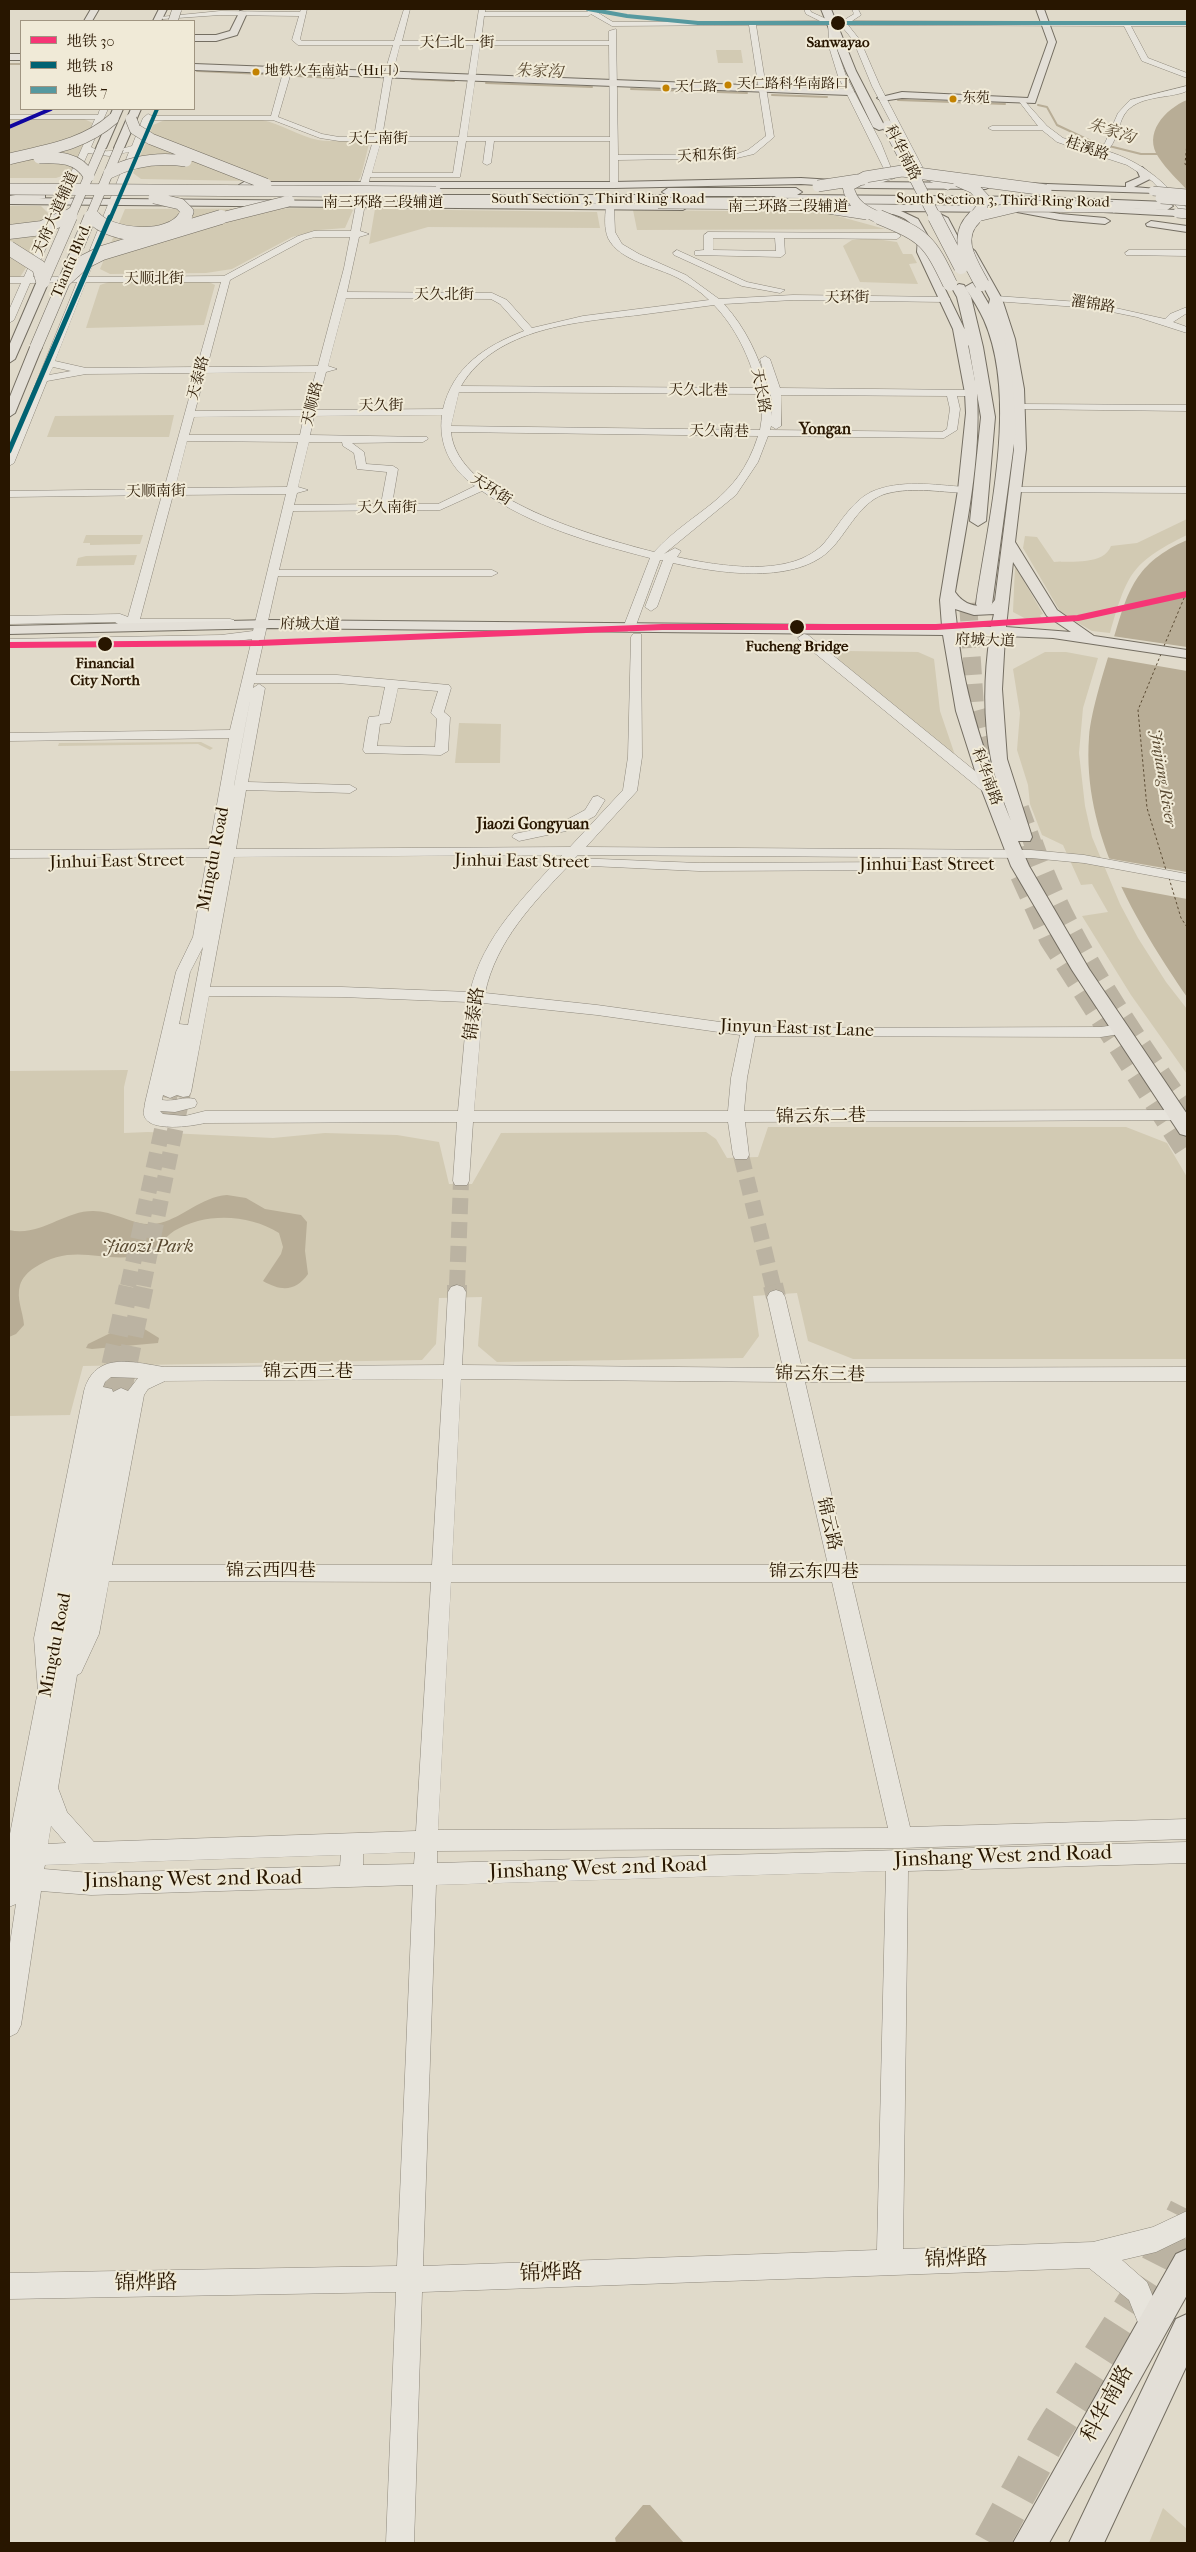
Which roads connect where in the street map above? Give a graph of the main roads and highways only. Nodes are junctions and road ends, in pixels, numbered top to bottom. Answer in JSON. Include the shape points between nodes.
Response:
{"nodes":[{"id":1,"x":177,"y":9,"type":"edge"},
{"id":2,"x":826,"y":9,"type":"edge"},
{"id":3,"x":837,"y":9,"type":"edge"},
{"id":4,"x":1032,"y":9,"type":"edge"},
{"id":5,"x":1040,"y":9,"type":"edge"},
{"id":6,"x":243,"y":13,"type":"road end"},
{"id":7,"x":165,"y":18,"type":"edge"},
{"id":8,"x":837,"y":23,"type":"junction"},
{"id":9,"x":1043,"y":24,"type":"junction"},
{"id":10,"x":195,"y":38,"type":"edge"},
{"id":11,"x":195,"y":66,"type":"edge"},
{"id":12,"x":876,"y":86,"type":"road end"},
{"id":13,"x":848,"y":91,"type":"road end"},
{"id":14,"x":1026,"y":94,"type":"junction"},
{"id":15,"x":116,"y":114,"type":"edge"},
{"id":16,"x":133,"y":114,"type":"edge"},
{"id":17,"x":882,"y":114,"type":"junction"},
{"id":18,"x":9,"y":159,"type":"edge"},
{"id":19,"x":9,"y":164,"type":"edge"},
{"id":20,"x":1142,"y":170,"type":"road end"},
{"id":21,"x":109,"y":173,"type":"junction"},
{"id":22,"x":865,"y":185,"type":"junction"},
{"id":23,"x":1130,"y":185,"type":"junction"},
{"id":24,"x":9,"y":186,"type":"edge"},
{"id":25,"x":246,"y":186,"type":"junction"},
{"id":26,"x":984,"y":186,"type":"junction"},
{"id":27,"x":90,"y":189,"type":"junction"},
{"id":28,"x":148,"y":190,"type":"junction"},
{"id":29,"x":305,"y":191,"type":"junction"},
{"id":30,"x":36,"y":192,"type":"junction"},
{"id":31,"x":641,"y":192,"type":"junction"},
{"id":32,"x":762,"y":192,"type":"junction"},
{"id":33,"x":1187,"y":194,"type":"edge"},
{"id":34,"x":9,"y":195,"type":"edge"},
{"id":35,"x":435,"y":195,"type":"junction"},
{"id":36,"x":1043,"y":195,"type":"junction"},
{"id":37,"x":137,"y":196,"type":"junction"},
{"id":38,"x":320,"y":198,"type":"junction"},
{"id":39,"x":562,"y":199,"type":"junction"},
{"id":40,"x":9,"y":200,"type":"edge"},
{"id":41,"x":1187,"y":200,"type":"edge"},
{"id":42,"x":241,"y":203,"type":"junction"},
{"id":43,"x":1176,"y":207,"type":"edge"},
{"id":44,"x":1021,"y":210,"type":"junction"},
{"id":45,"x":877,"y":211,"type":"junction"},
{"id":46,"x":976,"y":212,"type":"junction"},
{"id":47,"x":72,"y":213,"type":"junction"},
{"id":48,"x":91,"y":215,"type":"junction"},
{"id":49,"x":913,"y":219,"type":"junction"},
{"id":50,"x":944,"y":220,"type":"junction"},
{"id":51,"x":1113,"y":222,"type":"dead end"},
{"id":52,"x":1139,"y":224,"type":"dead end"},
{"id":53,"x":1156,"y":225,"type":"junction"},
{"id":54,"x":1187,"y":229,"type":"edge"},
{"id":55,"x":9,"y":232,"type":"edge"},
{"id":56,"x":9,"y":248,"type":"edge"},
{"id":57,"x":65,"y":278,"type":"junction"},
{"id":58,"x":43,"y":281,"type":"junction"},
{"id":59,"x":966,"y":286,"type":"junction"},
{"id":60,"x":996,"y":300,"type":"junction"},
{"id":61,"x":989,"y":316,"type":"junction"},
{"id":62,"x":958,"y":329,"type":"junction"},
{"id":63,"x":976,"y":347,"type":"junction"},
{"id":64,"x":9,"y":359,"type":"edge"},
{"id":65,"x":1005,"y":377,"type":"junction"},
{"id":66,"x":982,"y":380,"type":"junction"},
{"id":67,"x":1018,"y":389,"type":"junction"},
{"id":68,"x":971,"y":393,"type":"junction"},
{"id":69,"x":9,"y":413,"type":"edge"},
{"id":70,"x":988,"y":418,"type":"junction"},
{"id":71,"x":1009,"y":429,"type":"junction"},
{"id":72,"x":970,"y":430,"type":"junction"},
{"id":73,"x":1020,"y":449,"type":"junction"},
{"id":74,"x":976,"y":537,"type":"dead end"},
{"id":75,"x":1008,"y":542,"type":"junction"},
{"id":76,"x":948,"y":592,"type":"junction"},
{"id":77,"x":984,"y":604,"type":"tunnel mouth"},
{"id":78,"x":1003,"y":604,"type":"junction"},
{"id":79,"x":265,"y":629,"type":"junction"},
{"id":80,"x":9,"y":630,"type":"edge"},
{"id":81,"x":636,"y":631,"type":"junction"},
{"id":82,"x":1053,"y":634,"type":"junction"},
{"id":83,"x":950,"y":635,"type":"junction"},
{"id":84,"x":996,"y":636,"type":"junction"},
{"id":85,"x":9,"y":637,"type":"edge"},
{"id":86,"x":1091,"y":643,"type":"junction"},
{"id":87,"x":1187,"y":654,"type":"edge"},
{"id":88,"x":1187,"y":662,"type":"edge"},
{"id":89,"x":1026,"y":860,"type":"junction"},
{"id":90,"x":1184,"y":1117,"type":"edge"},
{"id":91,"x":1187,"y":2264,"type":"edge"},
{"id":92,"x":1187,"y":2330,"type":"edge"},
{"id":93,"x":1030,"y":2543,"type":"edge"},
{"id":94,"x":1086,"y":2543,"type":"edge"}],
"edges":[{"from":1,"to":7,"type":"main road","bridge":true},
{"from":2,"to":8,"type":"highway","name":"科华南路"},
{"from":3,"to":8,"type":"highway","name":"科华南路"},
{"from":4,"to":9,"type":"main road"},
{"from":5,"to":9,"type":"main road"},
{"from":6,"to":10,"type":"main road","via":[[237,30],[230,35]]},
{"from":8,"to":17,"type":"highway","name":"科华南路"},
{"from":8,"to":17,"type":"highway","name":"科华南路","via":[[844,66]]},
{"from":9,"to":14,"type":"main road","via":[[1043,41]]},
{"from":9,"to":14,"type":"main road","via":[[1052,42]]},
{"from":11,"to":13,"type":"main road"},
{"from":12,"to":14,"type":"main road","via":[[900,92]]},
{"from":14,"to":17,"type":"main road","via":[[896,95]]},
{"from":15,"to":18,"type":"highway","bridge":true,"via":[[105,128],[85,139]]},
{"from":15,"to":27,"type":"main road","name":"Tianfu Blvd.","bridge":true},
{"from":16,"to":21,"type":"main road","name":"Tianfu Blvd.","bridge":true},
{"from":16,"to":29,"type":"highway","bridge":true,"via":[[134,129],[151,139],[260,183]]},
{"from":17,"to":59,"type":"highway","name":"科华南路"},
{"from":19,"to":27,"type":"highway","bridge":true,"via":[[28,159],[64,158],[81,164]]},
{"from":20,"to":23,"type":"main road","via":[[1145,179]]},
{"from":21,"to":28,"type":"highway","bridge":true,"via":[[126,164],[162,158],[197,165],[202,170],[199,176],[176,186]]},
{"from":21,"to":48,"type":"main road","name":"Tianfu Blvd.","bridge":true},
{"from":22,"to":25,"type":"main road","name":"南三环路三段辅道","via":[[801,181],[614,185],[369,179]]},
{"from":22,"to":26,"type":"main road","name":"南三环路三段辅道"},
{"from":22,"to":32,"type":"highway"},
{"from":23,"to":26,"type":"main road","via":[[1026,182]]},
{"from":23,"to":53,"type":"main road","via":[[1158,187],[1184,216],[1176,222]]},
{"from":24,"to":27,"type":"main road","via":[[70,184]]},
{"from":24,"to":30,"type":"highway","name":"South Section 3, Third Ring Road","bridge":true},
{"from":25,"to":27,"type":"main road","name":"南三环路三段辅道","via":[[121,184]]},
{"from":25,"to":42,"type":"main road","via":[[233,189],[226,195]]},
{"from":26,"to":43,"type":"main road","via":[[1076,187]]},
{"from":27,"to":28,"type":"highway","name":"South Section 3, Third Ring Road","bridge":true},
{"from":27,"to":30,"type":"highway","name":"South Section 3, Third Ring Road"},
{"from":27,"to":37,"type":"highway","name":"South Section 3, Third Ring Road"},
{"from":27,"to":40,"type":"main road","via":[[62,201]]},
{"from":27,"to":42,"type":"main road","name":"南三环路三段辅道","via":[[114,202]]},
{"from":27,"to":47,"type":"main road","name":"Tianfu Blvd.","bridge":true},
{"from":28,"to":29,"type":"highway","name":"South Section 3, Third Ring Road","bridge":true},
{"from":29,"to":35,"type":"highway","name":"South Section 3, Third Ring Road","bridge":true},
{"from":30,"to":34,"type":"highway","name":"South Section 3, Third Ring Road"},
{"from":30,"to":40,"type":"highway"},
{"from":31,"to":32,"type":"highway","name":"South Section 3, Third Ring Road"},
{"from":31,"to":35,"type":"highway","name":"South Section 3, Third Ring Road"},
{"from":31,"to":46,"type":"highway","bridge":true,"via":[[818,186],[901,175],[942,178],[965,184],[982,194],[984,206]]},
{"from":32,"to":43,"type":"highway","name":"South Section 3, Third Ring Road","via":[[1042,194]]},
{"from":33,"to":43,"type":"main road","name":"南三环路三段辅道","bridge":true},
{"from":35,"to":38,"type":"highway","name":"South Section 3, Third Ring Road"},
{"from":35,"to":39,"type":"highway","name":"South Section 3, Third Ring Road"},
{"from":36,"to":39,"type":"highway","name":"South Section 3, Third Ring Road"},
{"from":36,"to":43,"type":"highway","name":"South Section 3, Third Ring Road"},
{"from":36,"to":45,"type":"highway","bridge":true,"via":[[937,173],[888,172],[863,178],[848,186],[853,203]]},
{"from":36,"to":46,"type":"highway"},
{"from":37,"to":38,"type":"highway","name":"South Section 3, Third Ring Road","bridge":true},
{"from":37,"to":48,"type":"highway","bridge":true,"via":[[180,204],[188,212],[187,217],[158,232],[127,234],[100,227]]},
{"from":38,"to":57,"type":"highway","bridge":true,"via":[[243,211],[102,253],[84,262]]},
{"from":39,"to":45,"type":"highway","bridge":true,"via":[[802,204]]},
{"from":41,"to":43,"type":"highway","name":"South Section 3, Third Ring Road","bridge":true},
{"from":42,"to":45,"type":"main road","name":"南三环路三段辅道"},
{"from":43,"to":44,"type":"main road","name":"南三环路三段辅道"},
{"from":43,"to":46,"type":"highway","bridge":true,"via":[[1019,206]]},
{"from":44,"to":46,"type":"main road","name":"南三环路三段辅道"},
{"from":44,"to":51,"type":"main road"},
{"from":45,"to":46,"type":"main road","name":"南三环路三段辅道"},
{"from":45,"to":49,"type":"main road"},
{"from":45,"to":59,"type":"highway","bridge":true,"via":[[921,236]]},
{"from":46,"to":50,"type":"main road"},
{"from":46,"to":59,"type":"highway","bridge":true,"via":[[963,241]]},
{"from":47,"to":55,"type":"highway","bridge":true,"via":[[55,225],[26,232]]},
{"from":47,"to":58,"type":"main road","name":"Tianfu Blvd.","bridge":true},
{"from":48,"to":57,"type":"main road","name":"Tianfu Blvd.","bridge":true},
{"from":49,"to":50,"type":"main road","via":[[927,214]]},
{"from":49,"to":62,"type":"main road","via":[[924,238],[922,252]]},
{"from":50,"to":60,"type":"main road","name":"科华南路","via":[[953,239],[970,251]]},
{"from":52,"to":53,"type":"main road"},
{"from":53,"to":54,"type":"main road"},
{"from":56,"to":58,"type":"highway","bridge":true,"via":[[39,267]]},
{"from":57,"to":69,"type":"main road","name":"Tianfu Blvd.","bridge":true},
{"from":58,"to":64,"type":"main road","name":"Tianfu Blvd."},
{"from":59,"to":61,"type":"highway","name":"科华南路"},
{"from":59,"to":63,"type":"highway","name":"科华南路","via":[[966,312]]},
{"from":60,"to":61,"type":"main road"},
{"from":60,"to":67,"type":"main road","name":"科华南路","via":[[1009,339]]},
{"from":61,"to":65,"type":"highway","name":"科华南路"},
{"from":62,"to":63,"type":"main road"},
{"from":62,"to":68,"type":"main road","name":"科华南路"},
{"from":63,"to":66,"type":"highway","name":"科华南路"},
{"from":65,"to":67,"type":"main road"},
{"from":65,"to":71,"type":"highway","name":"科华南路"},
{"from":66,"to":68,"type":"main road"},
{"from":66,"to":70,"type":"highway","name":"科华南路"},
{"from":67,"to":73,"type":"main road","name":"科华南路"},
{"from":68,"to":72,"type":"main road","name":"科华南路"},
{"from":70,"to":72,"type":"main road"},
{"from":70,"to":74,"type":"highway","name":"科华南路"},
{"from":71,"to":73,"type":"main road"},
{"from":71,"to":77,"type":"highway","name":"科华南路"},
{"from":72,"to":76,"type":"main road","name":"科华南路","via":[[965,490]]},
{"from":73,"to":75,"type":"main road","name":"科华南路"},
{"from":75,"to":78,"type":"main road","name":"科华南路"},
{"from":75,"to":86,"type":"main road","via":[[1052,613]]},
{"from":76,"to":78,"type":"main road","via":[[955,604],[964,609],[996,609]]},
{"from":76,"to":83,"type":"main road","name":"科华南路"},
{"from":78,"to":82,"type":"main road","via":[[1010,615]]},
{"from":78,"to":84,"type":"main road","name":"科华南路"},
{"from":79,"to":80,"type":"main road","name":"府城大道"},
{"from":79,"to":81,"type":"main road","name":"府城大道"},
{"from":79,"to":85,"type":"main road","name":"府城大道"},
{"from":81,"to":83,"type":"main road","name":"府城大道"},
{"from":81,"to":83,"type":"main road","name":"府城大道","via":[[804,638]]},
{"from":82,"to":84,"type":"main road","name":"府城大道"},
{"from":82,"to":86,"type":"main road","name":"府城大道"},
{"from":83,"to":84,"type":"main road","name":"府城大道"},
{"from":83,"to":89,"type":"main road","name":"科华南路","via":[[964,711],[991,791]]},
{"from":84,"to":86,"type":"main road","name":"府城大道"},
{"from":84,"to":89,"type":"main road","name":"科华南路","via":[[994,718],[998,759]]},
{"from":86,"to":87,"type":"main road"},
{"from":86,"to":88,"type":"main road"},
{"from":89,"to":90,"type":"main road","name":"科华南路"},
{"from":89,"to":90,"type":"main road","name":"科华南路","via":[[1081,970]]},
{"from":91,"to":93,"type":"main road","name":"科华南路"},
{"from":92,"to":94,"type":"main road","name":"科华南路"}]}
